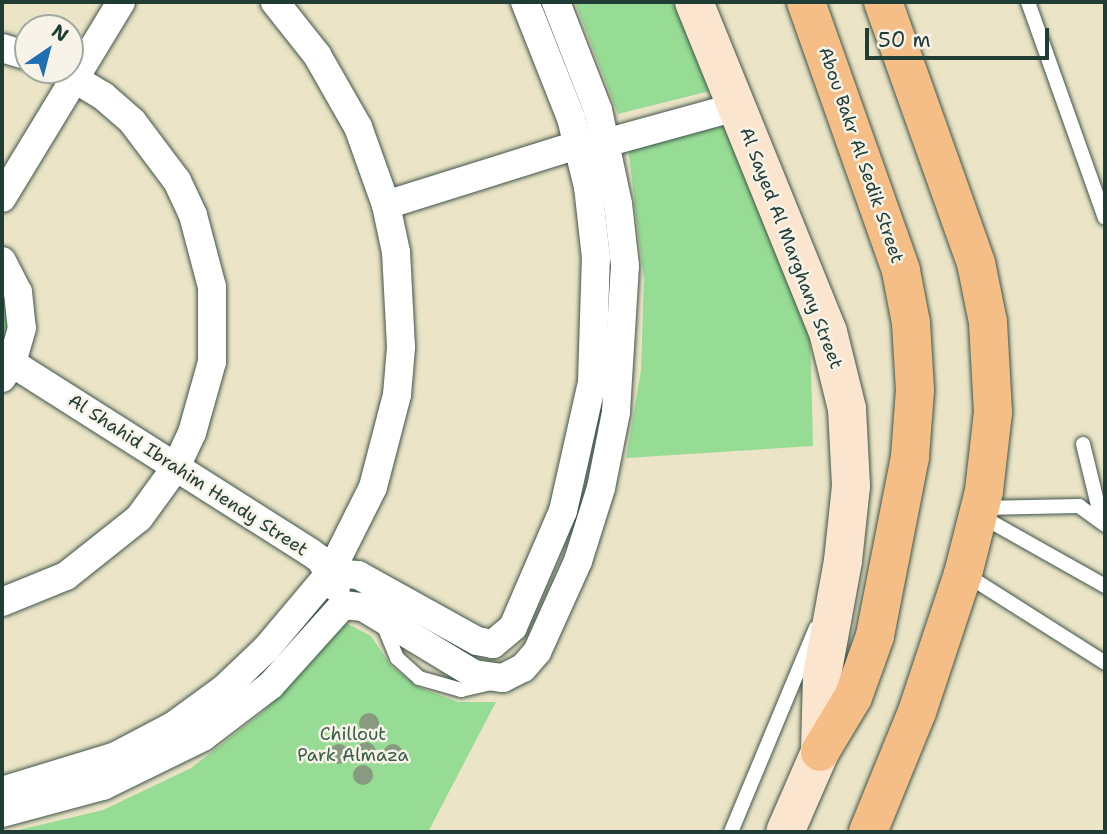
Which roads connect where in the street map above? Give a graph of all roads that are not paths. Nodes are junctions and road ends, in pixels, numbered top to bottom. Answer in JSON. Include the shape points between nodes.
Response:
{"nodes":[{"id":1,"x":121,"y":2,"type":"edge"},
{"id":2,"x":275,"y":2,"type":"edge"},
{"id":3,"x":525,"y":2,"type":"edge"},
{"id":4,"x":556,"y":2,"type":"edge"},
{"id":5,"x":694,"y":2,"type":"edge"},
{"id":6,"x":806,"y":2,"type":"edge"},
{"id":7,"x":883,"y":2,"type":"edge"},
{"id":8,"x":1028,"y":2,"type":"edge"},
{"id":9,"x":84,"y":52,"type":"edge"},
{"id":10,"x":63,"y":84,"type":"edge"},
{"id":11,"x":82,"y":84,"type":"edge"},
{"id":12,"x":736,"y":107,"type":"junction"},
{"id":13,"x":592,"y":144,"type":"junction"},
{"id":14,"x":2,"y":198,"type":"edge"},
{"id":15,"x":386,"y":205,"type":"junction"},
{"id":16,"x":1105,"y":218,"type":"edge"},
{"id":17,"x":2,"y":261,"type":"edge"},
{"id":18,"x":7,"y":370,"type":"edge"},
{"id":19,"x":1083,"y":444,"type":"dead end"},
{"id":20,"x":176,"y":467,"type":"junction"},
{"id":21,"x":979,"y":511,"type":"junction"},
{"id":22,"x":1104,"y":524,"type":"edge"},
{"id":23,"x":330,"y":573,"type":"junction"},
{"id":24,"x":963,"y":574,"type":"junction"},
{"id":25,"x":841,"y":576,"type":"junction"},
{"id":26,"x":1105,"y":586,"type":"edge"},
{"id":27,"x":2,"y":602,"type":"edge"},
{"id":28,"x":343,"y":605,"type":"junction"},
{"id":29,"x":500,"y":641,"type":"junction"},
{"id":30,"x":1105,"y":663,"type":"edge"},
{"id":31,"x":508,"y":675,"type":"junction"},
{"id":32,"x":820,"y":752,"type":"junction"},
{"id":33,"x":2,"y":791,"type":"edge"},
{"id":34,"x":2,"y":813,"type":"edge"},
{"id":35,"x":731,"y":832,"type":"edge"},
{"id":36,"x":785,"y":832,"type":"edge"},
{"id":37,"x":868,"y":832,"type":"edge"}],
"edges":[{"from":1,"to":9,"type":"street"},
{"from":2,"to":15,"type":"street","via":[[339,90]]},
{"from":3,"to":13,"type":"street"},
{"from":4,"to":13,"type":"street","via":[[586,71]]},
{"from":5,"to":12,"type":"main road","name":"Al Sayed Al Marghany Street"},
{"from":6,"to":32,"type":"main road","name":"Abou Bakr Al Sedik Street","via":[[883,212],[907,301],[915,390],[899,519],[869,657],[848,706]]},
{"from":7,"to":21,"type":"main road","via":[[967,234],[983,292],[992,352],[993,412]]},
{"from":8,"to":16,"type":"lane"},
{"from":10,"to":14,"type":"street"},
{"from":11,"to":20,"type":"street","via":[[132,121],[156,149],[182,192],[205,250],[213,299],[212,362],[205,398]]},
{"from":12,"to":13,"type":"street"},
{"from":12,"to":25,"type":"main road","name":"Al Sayed Al Marghany Street","via":[[804,271],[841,377],[851,486]]},
{"from":13,"to":15,"type":"street"},
{"from":13,"to":29,"type":"street","via":[[597,294],[585,426],[547,552],[513,627]]},
{"from":13,"to":31,"type":"street","via":[[618,204],[625,266],[616,412],[601,488],[578,562],[543,642],[531,660]]},
{"from":15,"to":23,"type":"street","via":[[401,299],[397,395],[373,488]]},
{"from":17,"to":18,"type":"street","via":[[22,310],[19,346]]},
{"from":18,"to":20,"type":"street","name":"Al Shahid Ibrahim Hendy Street"},
{"from":19,"to":22,"type":"lane"},
{"from":20,"to":23,"type":"street","name":"Al Shahid Ibrahim Hendy Street","via":[[310,552]]},
{"from":20,"to":27,"type":"street","via":[[139,517],[92,559],[38,589]]},
{"from":21,"to":22,"type":"lane","via":[[1079,506]]},
{"from":21,"to":24,"type":"main road"},
{"from":21,"to":26,"type":"lane"},
{"from":23,"to":28,"type":"street","name":"Al Shahid Ibrahim Hendy Street"},
{"from":23,"to":29,"type":"street","via":[[358,575],[477,641]]},
{"from":23,"to":33,"type":"street","via":[[246,669],[173,726],[105,760]]},
{"from":24,"to":30,"type":"lane"},
{"from":24,"to":37,"type":"main road","via":[[917,712]]},
{"from":25,"to":32,"type":"main road","name":"Al Sayed Al Marghany Street","via":[[822,675]]},
{"from":25,"to":35,"type":"lane","via":[[785,695]]},
{"from":28,"to":31,"type":"street","via":[[356,605],[381,618],[474,674]]},
{"from":28,"to":34,"type":"street","via":[[271,685],[203,737],[103,786]]},
{"from":29,"to":31,"type":"street"},
{"from":32,"to":36,"type":"main road","name":"Abou Bakr Al Sedik Street"}]}
